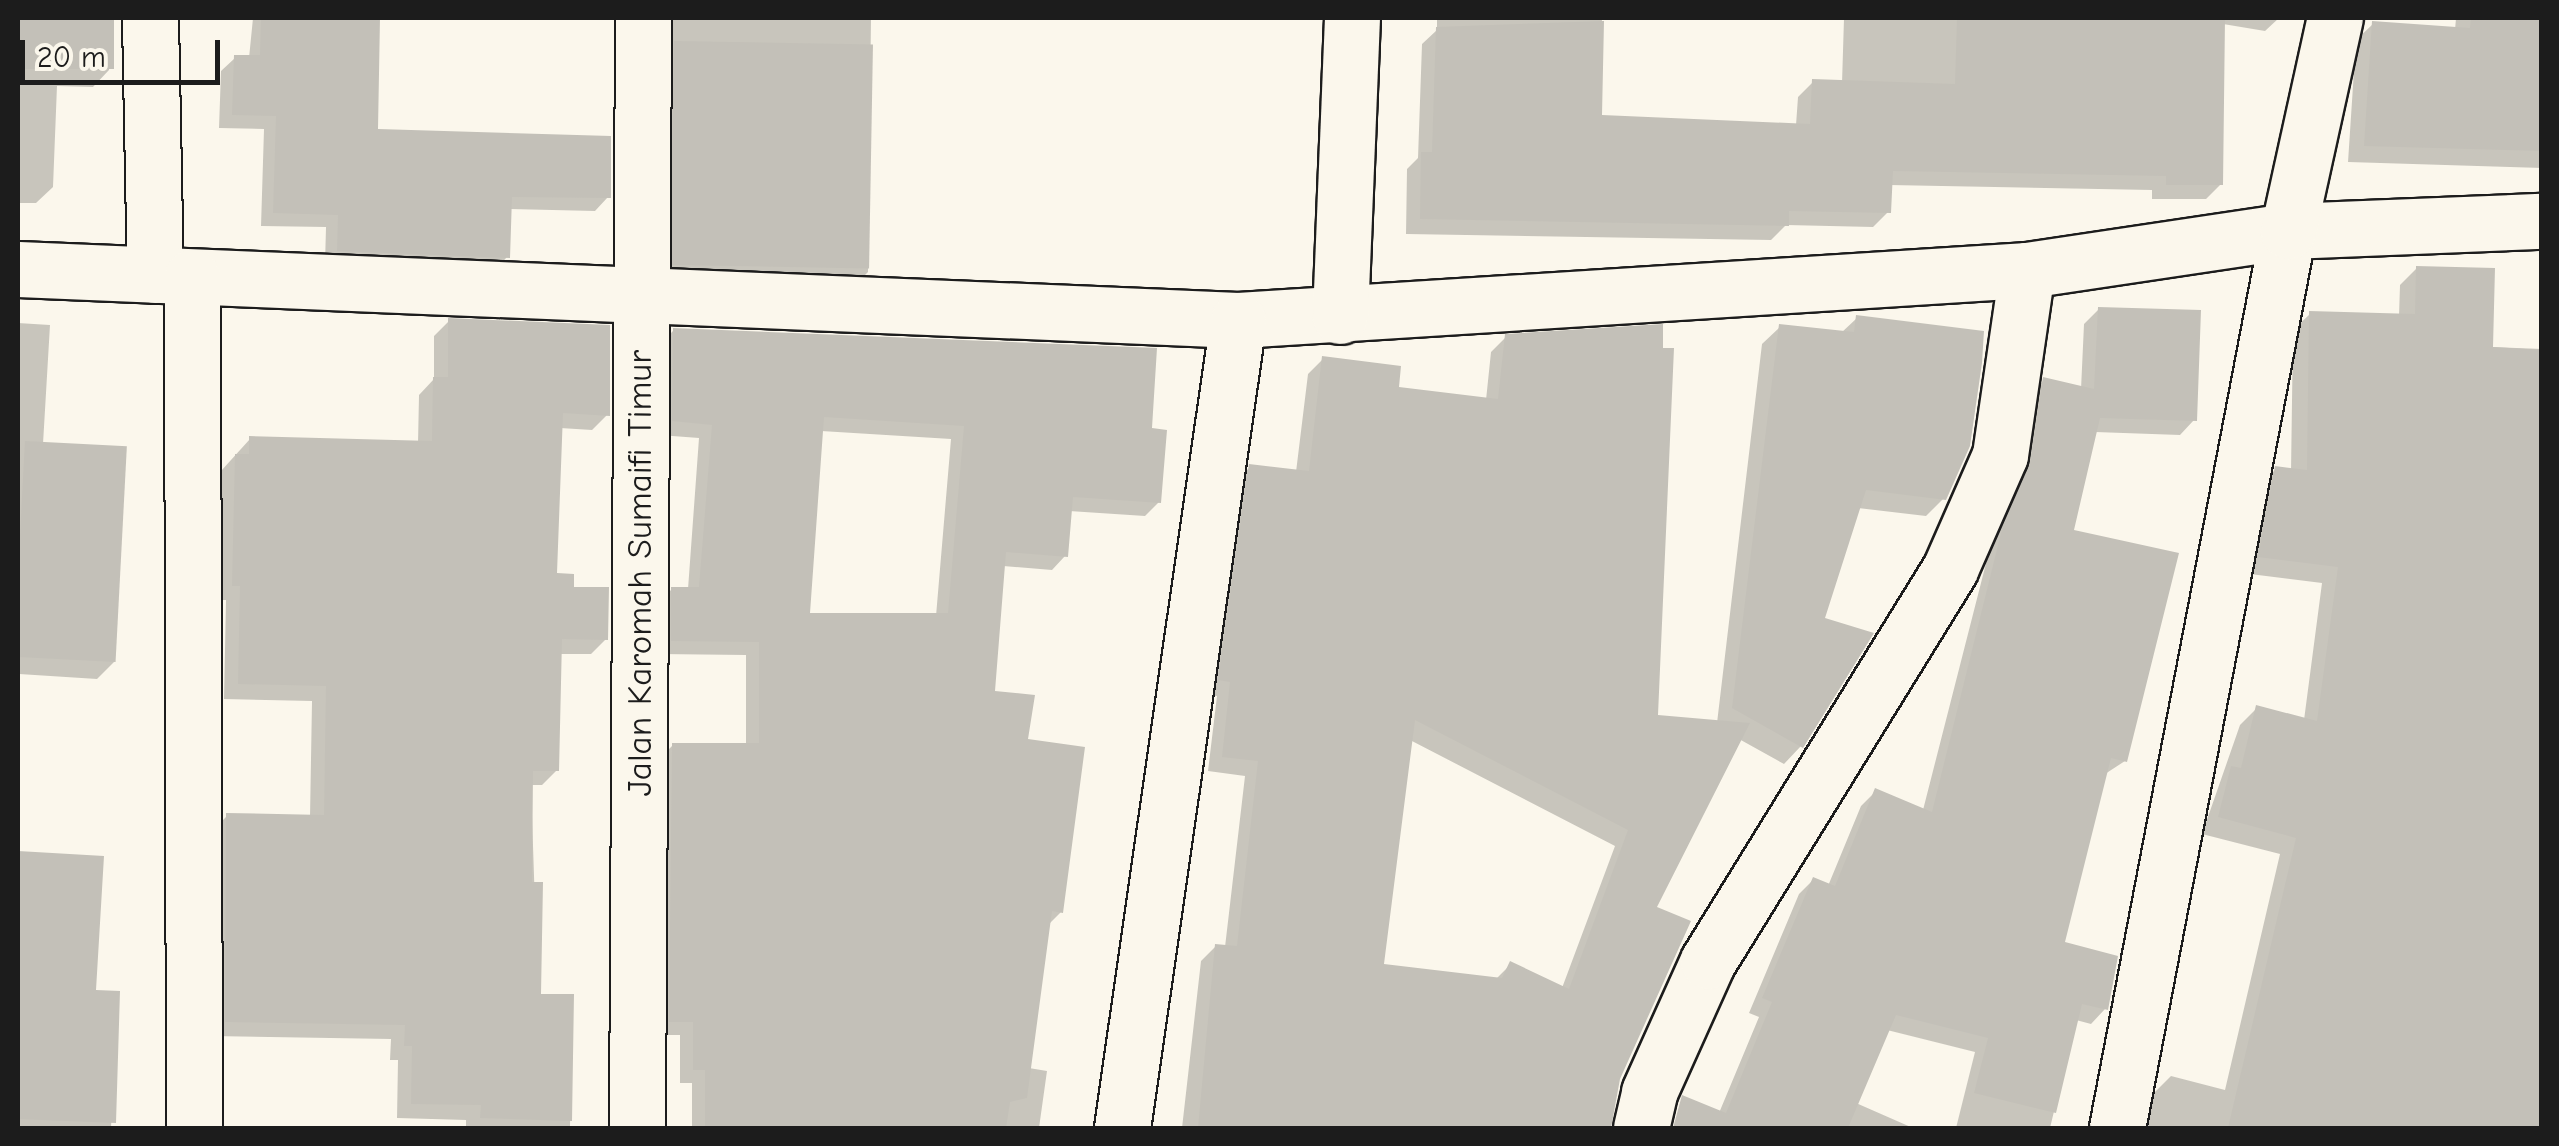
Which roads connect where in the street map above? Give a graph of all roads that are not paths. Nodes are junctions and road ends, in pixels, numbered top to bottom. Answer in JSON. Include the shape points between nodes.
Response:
{"nodes":[{"id":1,"x":150,"y":18,"type":"edge"},
{"id":2,"x":643,"y":18,"type":"edge"},
{"id":3,"x":1352,"y":18,"type":"edge"},
{"id":4,"x":2335,"y":18,"type":"edge"},
{"id":5,"x":2542,"y":221,"type":"edge"},
{"id":6,"x":2288,"y":231,"type":"junction"},
{"id":7,"x":18,"y":270,"type":"edge"},
{"id":8,"x":2027,"y":270,"type":"junction"},
{"id":9,"x":173,"y":276,"type":"junction"},
{"id":10,"x":641,"y":294,"type":"junction"},
{"id":11,"x":1340,"y":316,"type":"junction"},
{"id":12,"x":1238,"y":320,"type":"junction"},
{"id":13,"x":194,"y":1128,"type":"edge"},
{"id":14,"x":637,"y":1128,"type":"edge"},
{"id":15,"x":1122,"y":1128,"type":"edge"},
{"id":16,"x":1641,"y":1128,"type":"edge"},
{"id":17,"x":2117,"y":1128,"type":"edge"}],
"edges":[{"from":1,"to":9,"type":"street"},
{"from":2,"to":10,"type":"street","name":"Jalan Karomah Sumaifi Timur"},
{"from":3,"to":11,"type":"street"},
{"from":4,"to":6,"type":"street"},
{"from":5,"to":6,"type":"street"},
{"from":6,"to":8,"type":"street"},
{"from":6,"to":17,"type":"street"},
{"from":7,"to":9,"type":"street"},
{"from":8,"to":11,"type":"street"},
{"from":8,"to":16,"type":"street","via":[[2000,455],[1950,569],[1708,961],[1649,1092]]},
{"from":9,"to":10,"type":"street"},
{"from":9,"to":13,"type":"street"},
{"from":10,"to":12,"type":"street"},
{"from":10,"to":14,"type":"street","name":"Jalan Karomah Sumaifi Timur"},
{"from":11,"to":12,"type":"street"},
{"from":12,"to":15,"type":"street"}]}
